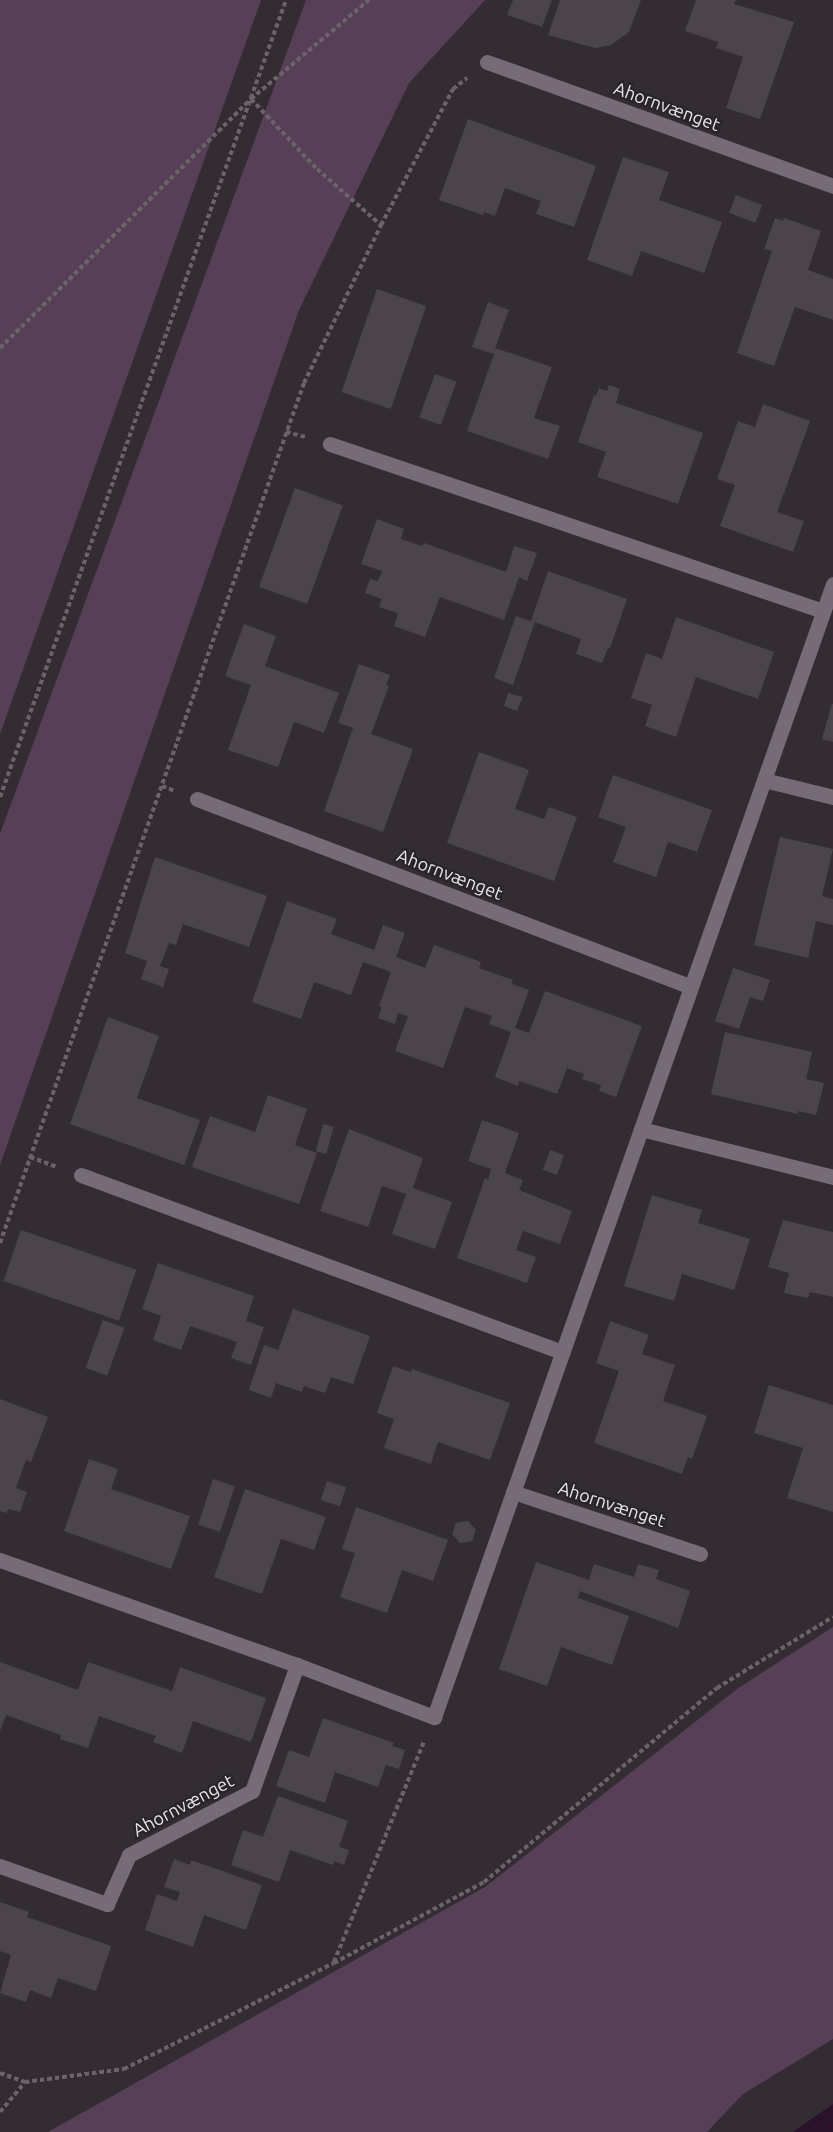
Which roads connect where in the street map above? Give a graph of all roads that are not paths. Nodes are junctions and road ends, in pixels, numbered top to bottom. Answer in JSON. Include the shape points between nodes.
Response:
{"nodes":[{"id":1,"x":487,"y":62,"type":"road end"},
{"id":2,"x":833,"y":186,"type":"edge"},
{"id":3,"x":330,"y":444,"type":"dead end"},
{"id":4,"x":833,"y":584,"type":"edge"},
{"id":5,"x":823,"y":611,"type":"junction"},
{"id":6,"x":764,"y":780,"type":"junction"},
{"id":7,"x":833,"y":796,"type":"edge"},
{"id":8,"x":197,"y":799,"type":"dead end"},
{"id":9,"x":689,"y":986,"type":"junction"},
{"id":10,"x":640,"y":1130,"type":"junction"},
{"id":11,"x":81,"y":1175,"type":"dead end"},
{"id":12,"x":833,"y":1177,"type":"edge"},
{"id":13,"x":562,"y":1352,"type":"junction"},
{"id":14,"x":513,"y":1492,"type":"junction"},
{"id":15,"x":700,"y":1554,"type":"dead end"},
{"id":16,"x":0,"y":1560,"type":"edge"},
{"id":17,"x":297,"y":1665,"type":"junction"},
{"id":18,"x":0,"y":1866,"type":"edge"}],
"edges":[{"from":1,"to":2,"type":"street","name":"Ahornvænget"},
{"from":3,"to":5,"type":"street"},
{"from":4,"to":5,"type":"street"},
{"from":5,"to":6,"type":"street"},
{"from":6,"to":7,"type":"street"},
{"from":6,"to":9,"type":"street"},
{"from":8,"to":9,"type":"street","name":"Ahornvænget"},
{"from":9,"to":10,"type":"street"},
{"from":10,"to":12,"type":"street"},
{"from":10,"to":13,"type":"street"},
{"from":11,"to":13,"type":"street"},
{"from":13,"to":14,"type":"street"},
{"from":14,"to":15,"type":"street","name":"Ahornvænget"},
{"from":14,"to":17,"type":"street","via":[[434,1717]]},
{"from":16,"to":17,"type":"street"},
{"from":17,"to":18,"type":"street","name":"Ahornvænget","via":[[252,1791],[129,1855],[107,1904]]}]}
